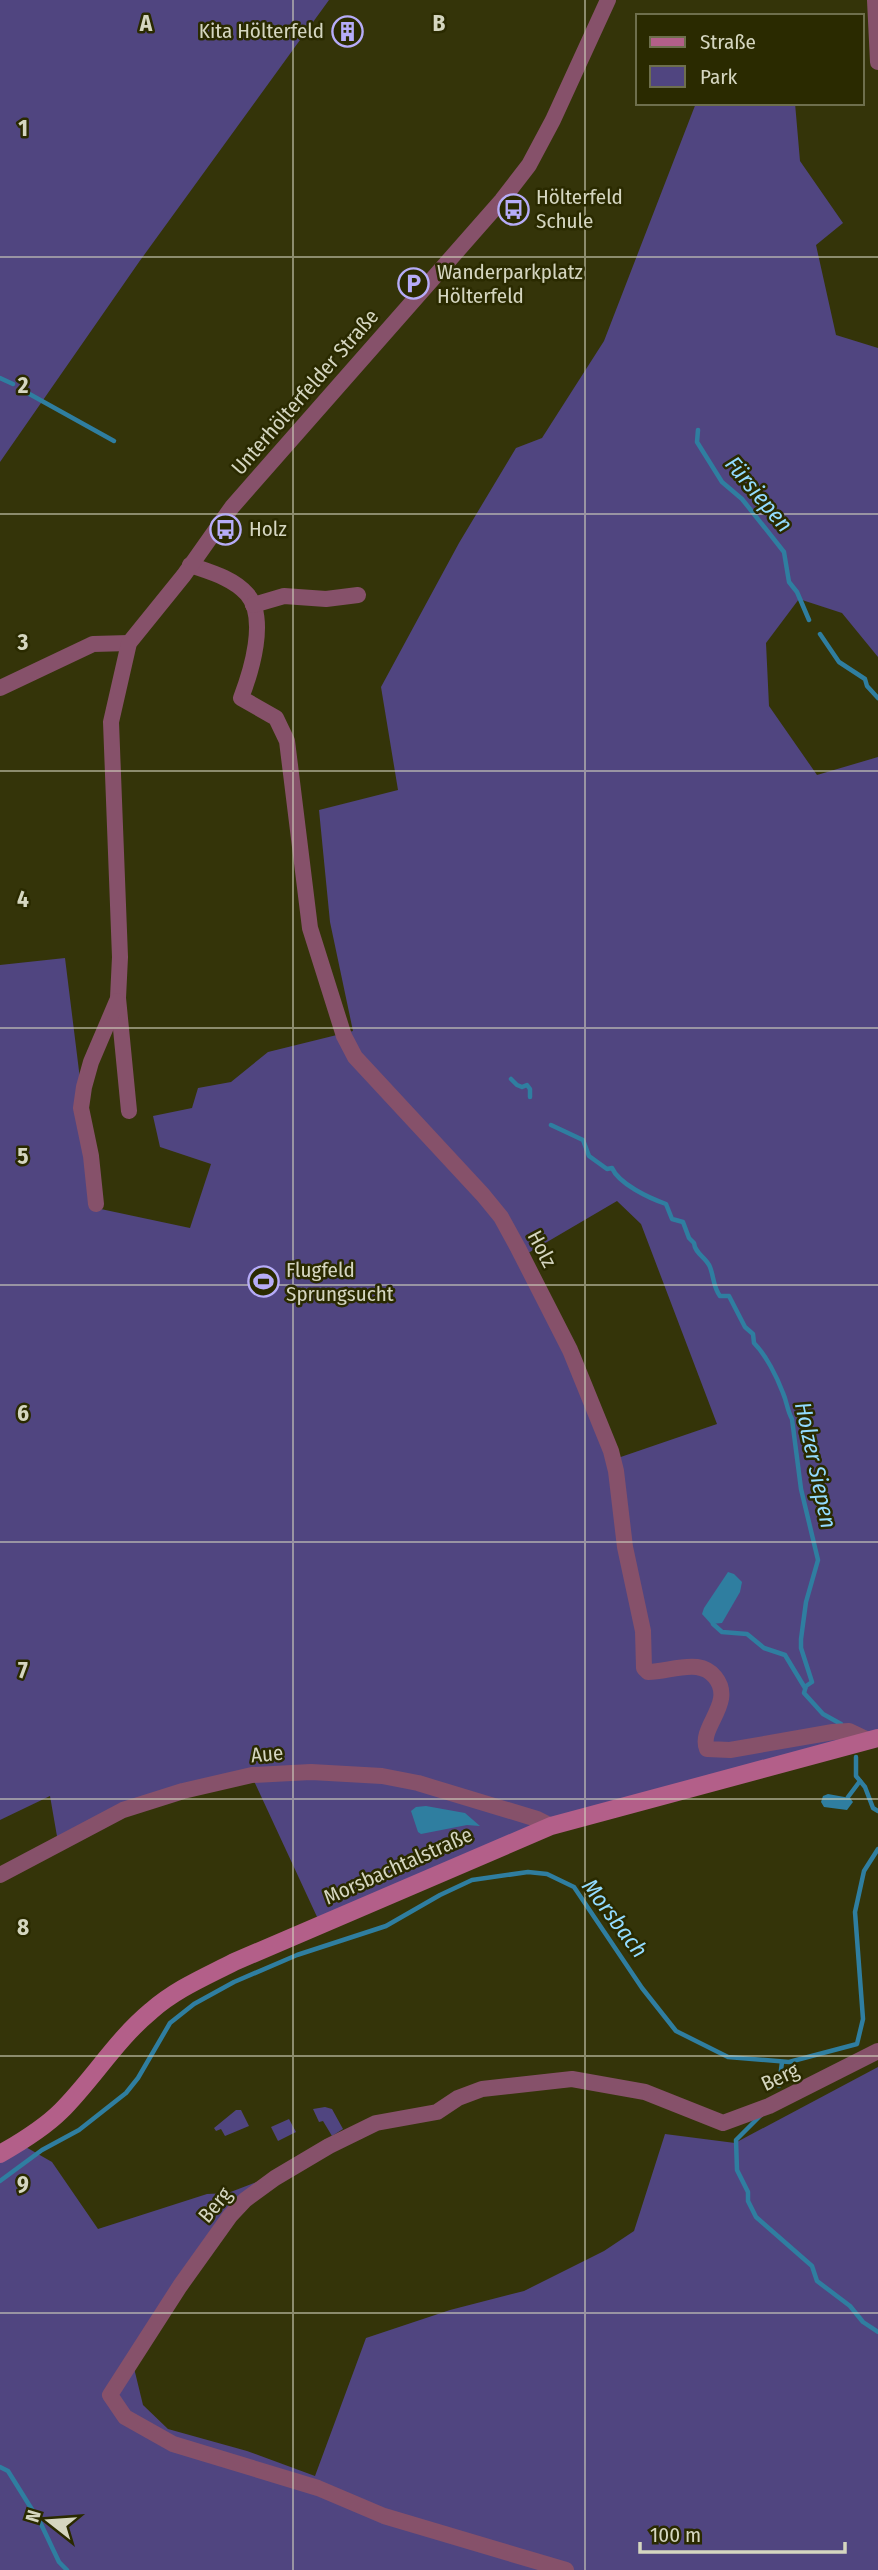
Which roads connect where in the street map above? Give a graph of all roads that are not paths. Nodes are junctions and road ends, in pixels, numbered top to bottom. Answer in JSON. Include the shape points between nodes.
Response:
{"nodes":[{"id":1,"x":608,"y":0,"type":"edge"},
{"id":2,"x":874,"y":0,"type":"edge"},
{"id":3,"x":878,"y":62,"type":"edge"},
{"id":4,"x":190,"y":565,"type":"junction"},
{"id":5,"x":358,"y":594,"type":"dead end"},
{"id":6,"x":253,"y":605,"type":"junction"},
{"id":7,"x":129,"y":643,"type":"junction"},
{"id":8,"x":0,"y":688,"type":"edge"},
{"id":9,"x":118,"y":998,"type":"junction"},
{"id":10,"x":128,"y":1111,"type":"dead end"},
{"id":11,"x":96,"y":1204,"type":"dead end"},
{"id":12,"x":873,"y":1739,"type":"edge"},
{"id":13,"x":551,"y":1826,"type":"junction"},
{"id":14,"x":0,"y":1875,"type":"edge"},
{"id":15,"x":878,"y":2051,"type":"edge"},
{"id":16,"x":0,"y":2154,"type":"edge"},
{"id":17,"x":566,"y":2570,"type":"edge"}],
"edges":[{"from":1,"to":4,"type":"street","name":"Unterhölterfelder Straße","via":[[528,165],[232,507]]},
{"from":2,"to":3,"type":"street"},
{"from":4,"to":6,"type":"street","via":[[235,584]]},
{"from":4,"to":7,"type":"street"},
{"from":5,"to":6,"type":"street","via":[[326,599],[284,596]]},
{"from":6,"to":12,"type":"street","name":"Holz","via":[[256,646],[241,698],[276,718],[287,741],[310,928],[344,1036],[355,1057],[501,1217],[570,1350],[616,1471],[644,1668],[655,1672],[699,1667],[718,1680],[719,1707],[705,1740],[707,1749],[730,1750],[849,1731]]},
{"from":7,"to":8,"type":"street","via":[[93,644]]},
{"from":7,"to":9,"type":"street","via":[[111,722]]},
{"from":9,"to":10,"type":"street"},
{"from":9,"to":11,"type":"street","via":[[91,1062],[81,1108]]},
{"from":12,"to":13,"type":"main road","name":"Morsbachtalstraße"},
{"from":13,"to":14,"type":"street","name":"Aue","via":[[402,1779],[311,1772],[252,1775],[123,1810]]},
{"from":13,"to":16,"type":"main road","name":"Morsbachtalstraße","via":[[185,1987],[121,2039],[60,2113]]},
{"from":15,"to":17,"type":"street","name":"Berg","via":[[769,2106],[723,2123],[645,2092],[572,2079],[482,2089],[437,2112],[376,2123],[275,2178],[229,2216],[110,2395],[125,2417],[173,2444],[318,2488],[384,2516]]}]}
